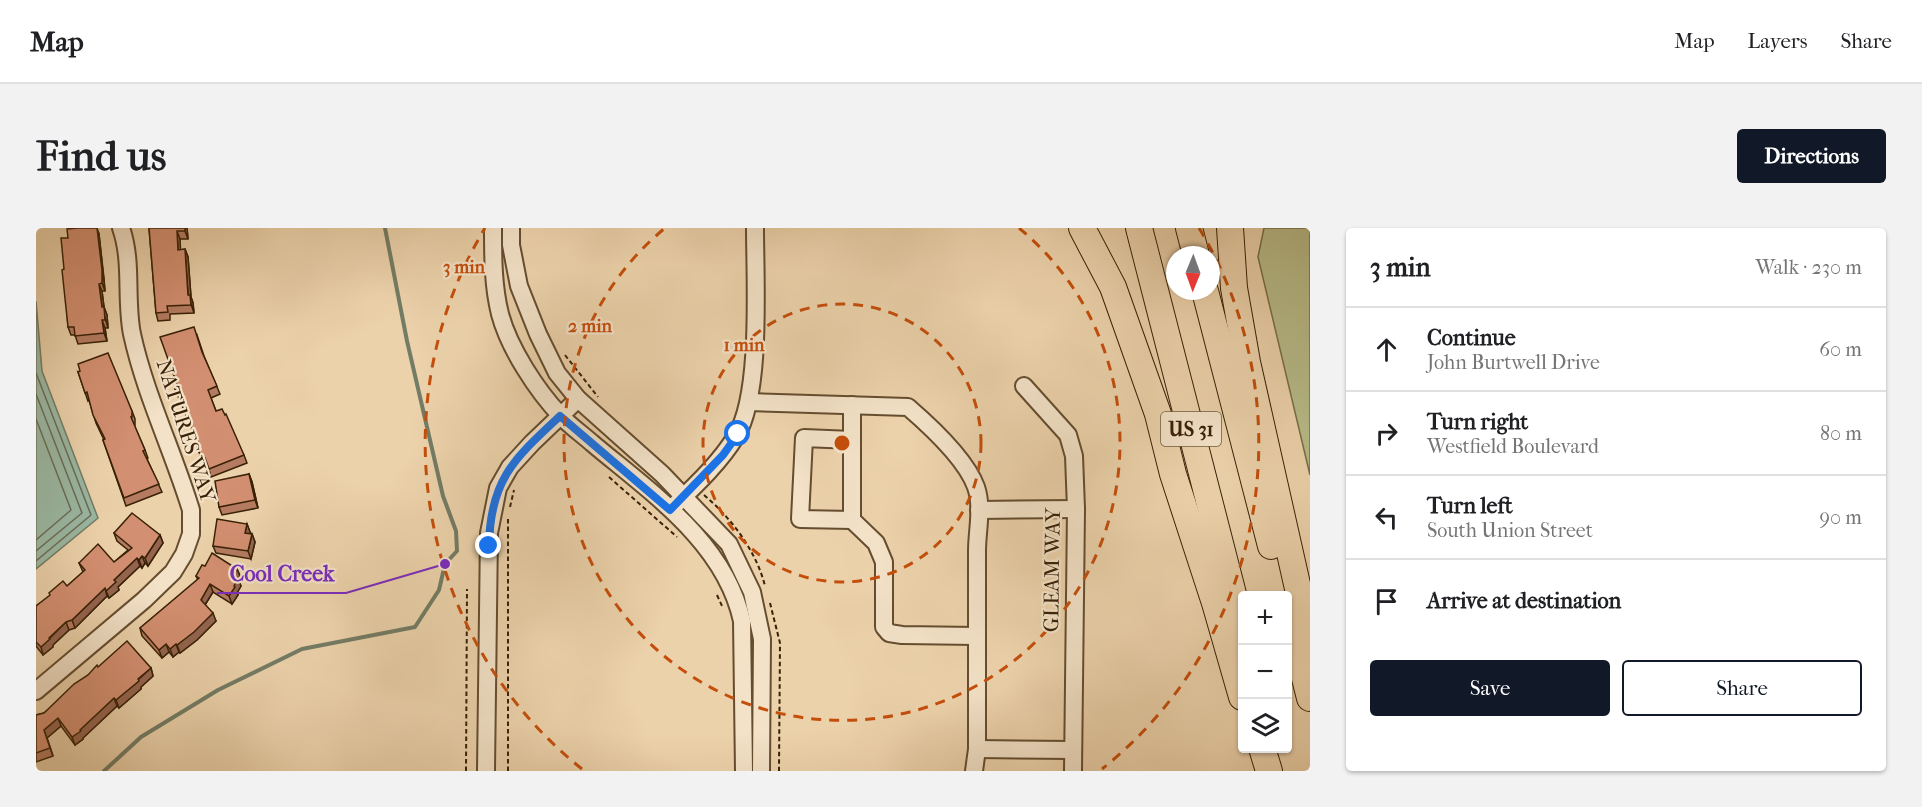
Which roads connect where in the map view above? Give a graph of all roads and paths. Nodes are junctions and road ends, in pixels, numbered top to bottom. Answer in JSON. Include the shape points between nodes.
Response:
{"nodes":[{"id":1,"x":121,"y":228,"type":"edge"},
{"id":2,"x":493,"y":228,"type":"edge"},
{"id":3,"x":511,"y":228,"type":"edge"},
{"id":4,"x":755,"y":228,"type":"edge"},
{"id":5,"x":1082,"y":228,"type":"edge"},
{"id":6,"x":1139,"y":228,"type":"edge"},
{"id":7,"x":1189,"y":228,"type":"edge"},
{"id":8,"x":1230,"y":228,"type":"edge"},
{"id":9,"x":1194,"y":246,"type":"edge"},
{"id":10,"x":1207,"y":300,"type":"edge"},
{"id":11,"x":1024,"y":386,"type":"dead end"},
{"id":12,"x":578,"y":399,"type":"junction"},
{"id":13,"x":749,"y":402,"type":"junction"},
{"id":14,"x":852,"y":405,"type":"junction"},
{"id":15,"x":560,"y":416,"type":"junction"},
{"id":16,"x":852,"y":440,"type":"junction"},
{"id":17,"x":608,"y":476,"type":"dead end"},
{"id":18,"x":515,"y":485,"type":"dead end"},
{"id":19,"x":684,"y":497,"type":"junction"},
{"id":20,"x":1076,"y":509,"type":"junction"},
{"id":21,"x":670,"y":510,"type":"junction"},
{"id":22,"x":979,"y":510,"type":"junction"},
{"id":23,"x":852,"y":520,"type":"junction"},
{"id":24,"x":678,"y":538,"type":"dead end"},
{"id":25,"x":467,"y":589,"type":"dead end"},
{"id":26,"x":715,"y":589,"type":"dead end"},
{"id":27,"x":1282,"y":591,"type":"edge"},
{"id":28,"x":723,"y":609,"type":"dead end"},
{"id":29,"x":1238,"y":613,"type":"edge"},
{"id":30,"x":1292,"y":630,"type":"edge"},
{"id":31,"x":977,"y":636,"type":"junction"},
{"id":32,"x":1310,"y":642,"type":"edge"},
{"id":33,"x":1238,"y":683,"type":"edge"},
{"id":34,"x":36,"y":691,"type":"edge"},
{"id":35,"x":1310,"y":698,"type":"edge"},
{"id":36,"x":977,"y":749,"type":"junction"},
{"id":37,"x":1072,"y":750,"type":"junction"},
{"id":38,"x":1264,"y":753,"type":"edge"},
{"id":39,"x":1274,"y":753,"type":"edge"},
{"id":40,"x":466,"y":771,"type":"edge"},
{"id":41,"x":486,"y":771,"type":"edge"},
{"id":42,"x":508,"y":771,"type":"edge"},
{"id":43,"x":744,"y":771,"type":"edge"},
{"id":44,"x":761,"y":771,"type":"edge"},
{"id":45,"x":974,"y":771,"type":"edge"},
{"id":46,"x":1073,"y":771,"type":"edge"},
{"id":47,"x":1269,"y":771,"type":"edge"},
{"id":48,"x":1279,"y":771,"type":"edge"}],
"edges":[{"from":1,"to":34,"type":"street","name":"NATURES WAY","via":[[132,332],[188,498],[191,534],[173,572]]},
{"from":2,"to":15,"type":"street","via":[[494,272],[501,315],[522,365]]},
{"from":3,"to":12,"type":"street","via":[[519,286],[557,373]]},
{"from":4,"to":13,"type":"street","via":[[754,345]]},
{"from":5,"to":33,"type":"highway","via":[[1113,287],[1158,414]]},
{"from":6,"to":29,"type":"highway","number":"US 31"},
{"from":7,"to":9,"type":"highway"},
{"from":8,"to":32,"type":"highway","via":[[1234,288],[1247,362]]},
{"from":10,"to":27,"type":"highway","number":"US 31"},
{"from":11,"to":20,"type":"street","name":"GLEAM WAY","via":[[1068,435],[1074,456]]},
{"from":12,"to":15,"type":"street"},
{"from":12,"to":19,"type":"street"},
{"from":13,"to":14,"type":"street"},
{"from":13,"to":19,"type":"street","via":[[738,434]]},
{"from":14,"to":16,"type":"street"},
{"from":14,"to":22,"type":"street","via":[[909,407],[970,472]]},
{"from":15,"to":21,"type":"street"},
{"from":15,"to":41,"type":"street","via":[[510,467],[494,503],[489,533]]},
{"from":16,"to":23,"type":"street"},
{"from":16,"to":23,"type":"street","via":[[804,438],[801,519]]},
{"from":17,"to":24,"type":"path"},
{"from":18,"to":42,"type":"path","via":[[508,515]]},
{"from":19,"to":21,"type":"street"},
{"from":19,"to":44,"type":"street","via":[[729,544],[752,592],[762,639]]},
{"from":20,"to":22,"type":"street"},
{"from":20,"to":37,"type":"street","name":"GLEAM WAY"},
{"from":21,"to":43,"type":"street","via":[[681,518],[725,573],[738,600],[742,621]]},
{"from":22,"to":31,"type":"street"},
{"from":23,"to":31,"type":"street","via":[[876,543],[884,562],[884,627],[889,633]]},
{"from":25,"to":40,"type":"path"},
{"from":26,"to":28,"type":"path"},
{"from":30,"to":35,"type":"highway"},
{"from":31,"to":36,"type":"street"},
{"from":36,"to":37,"type":"street"},
{"from":36,"to":45,"type":"street"},
{"from":37,"to":46,"type":"street","name":"GLEAM WAY"},
{"from":38,"to":47,"type":"highway"},
{"from":39,"to":48,"type":"highway"}]}
